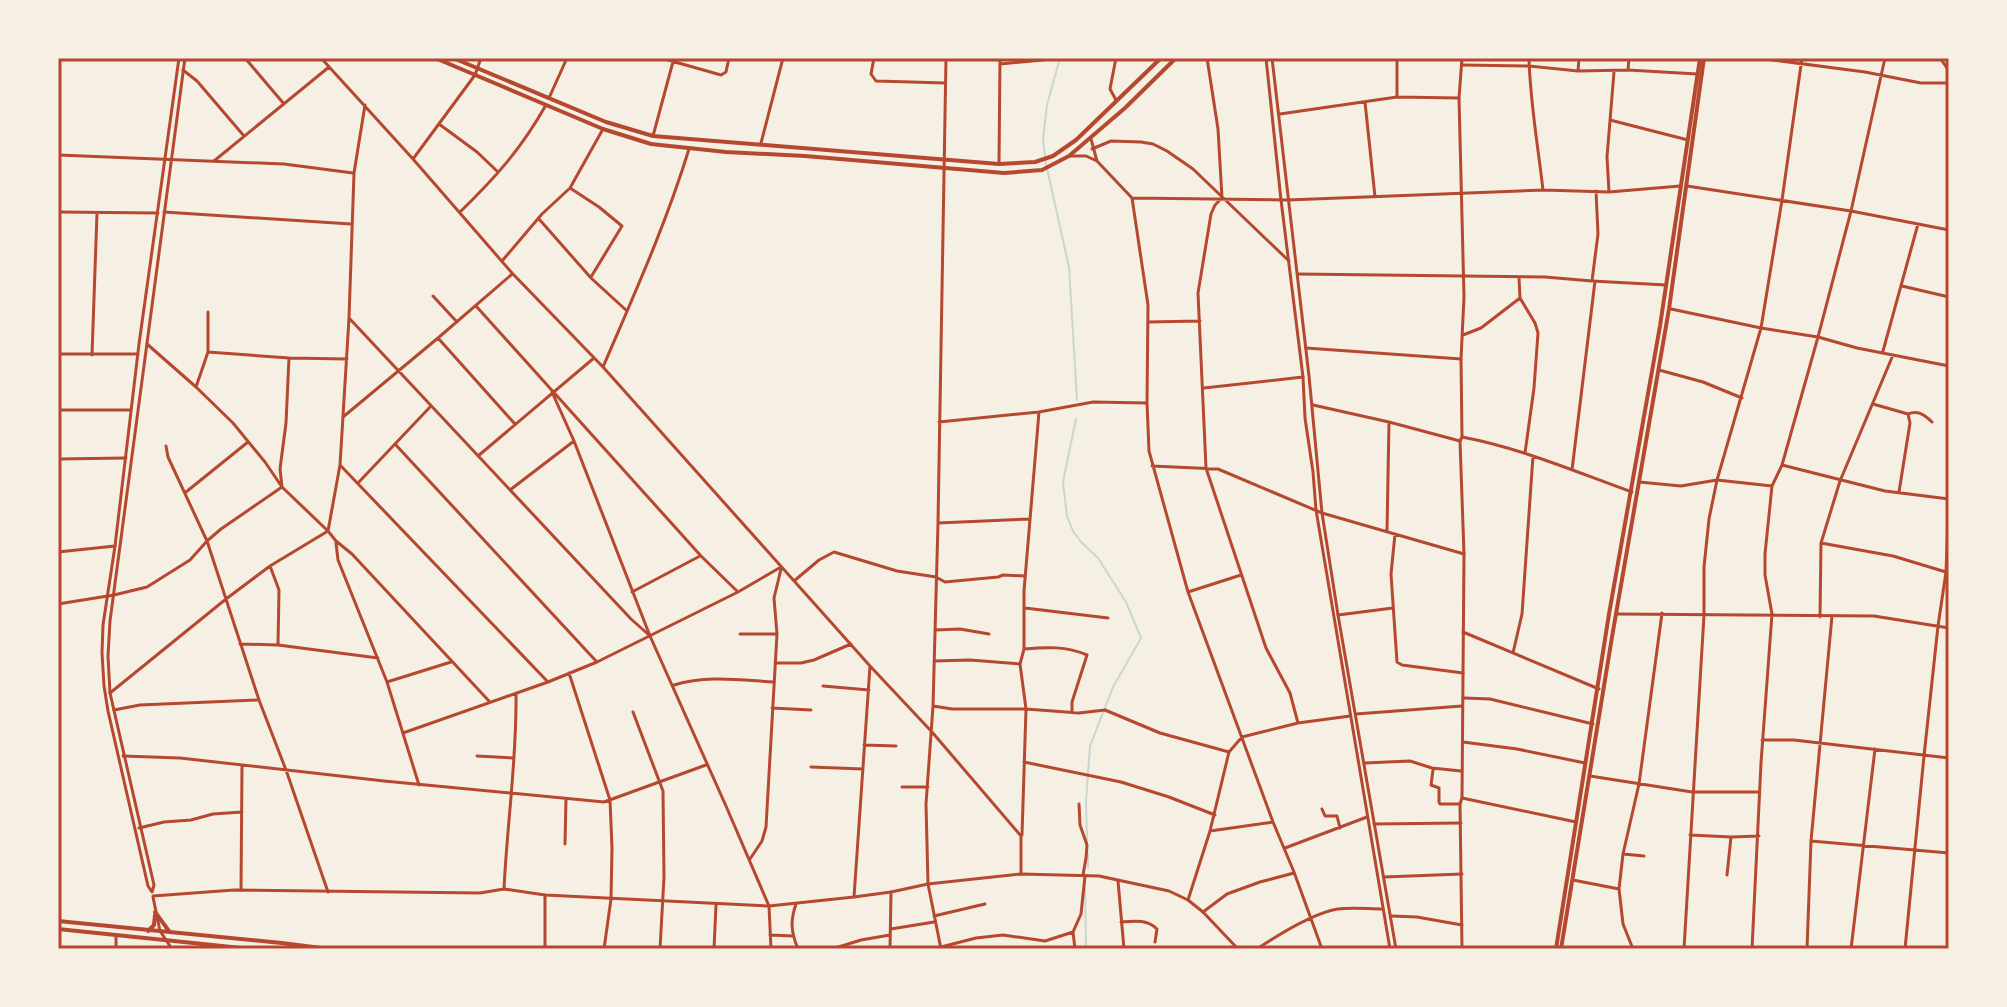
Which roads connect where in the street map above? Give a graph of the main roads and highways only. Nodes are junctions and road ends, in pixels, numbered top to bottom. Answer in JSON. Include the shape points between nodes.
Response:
{"nodes":[{"id":1,"x":435,"y":58,"type":"edge"},
{"id":2,"x":453,"y":58,"type":"edge"},
{"id":3,"x":1161,"y":58,"type":"edge"},
{"id":4,"x":1176,"y":58,"type":"edge"},
{"id":5,"x":1702,"y":58,"type":"edge"},
{"id":6,"x":58,"y":921,"type":"edge"},
{"id":7,"x":58,"y":929,"type":"edge"},
{"id":8,"x":148,"y":931,"type":"junction"},
{"id":9,"x":171,"y":933,"type":"junction"},
{"id":10,"x":186,"y":942,"type":"junction"},
{"id":11,"x":282,"y":946,"type":"edge"},
{"id":12,"x":181,"y":949,"type":"edge"},
{"id":13,"x":251,"y":949,"type":"edge"},
{"id":14,"x":329,"y":949,"type":"edge"},
{"id":15,"x":1559,"y":949,"type":"edge"}],
"edges":[{"from":1,"to":4,"type":"main road","via":[[651,144],[1004,173],[1042,170],[1069,156]]},
{"from":2,"to":3,"type":"main road","via":[[606,122],[653,136],[999,164],[1053,156]]},
{"from":5,"to":15,"type":"main road","via":[[1669,309]]},
{"from":5,"to":15,"type":"main road"},
{"from":6,"to":8,"type":"main road"},
{"from":7,"to":10,"type":"main road"},
{"from":8,"to":9,"type":"main road"},
{"from":8,"to":9,"type":"main road","via":[[155,912]]},
{"from":9,"to":11,"type":"main road"},
{"from":10,"to":12,"type":"main road"},
{"from":10,"to":13,"type":"main road"},
{"from":11,"to":14,"type":"main road"}]}
